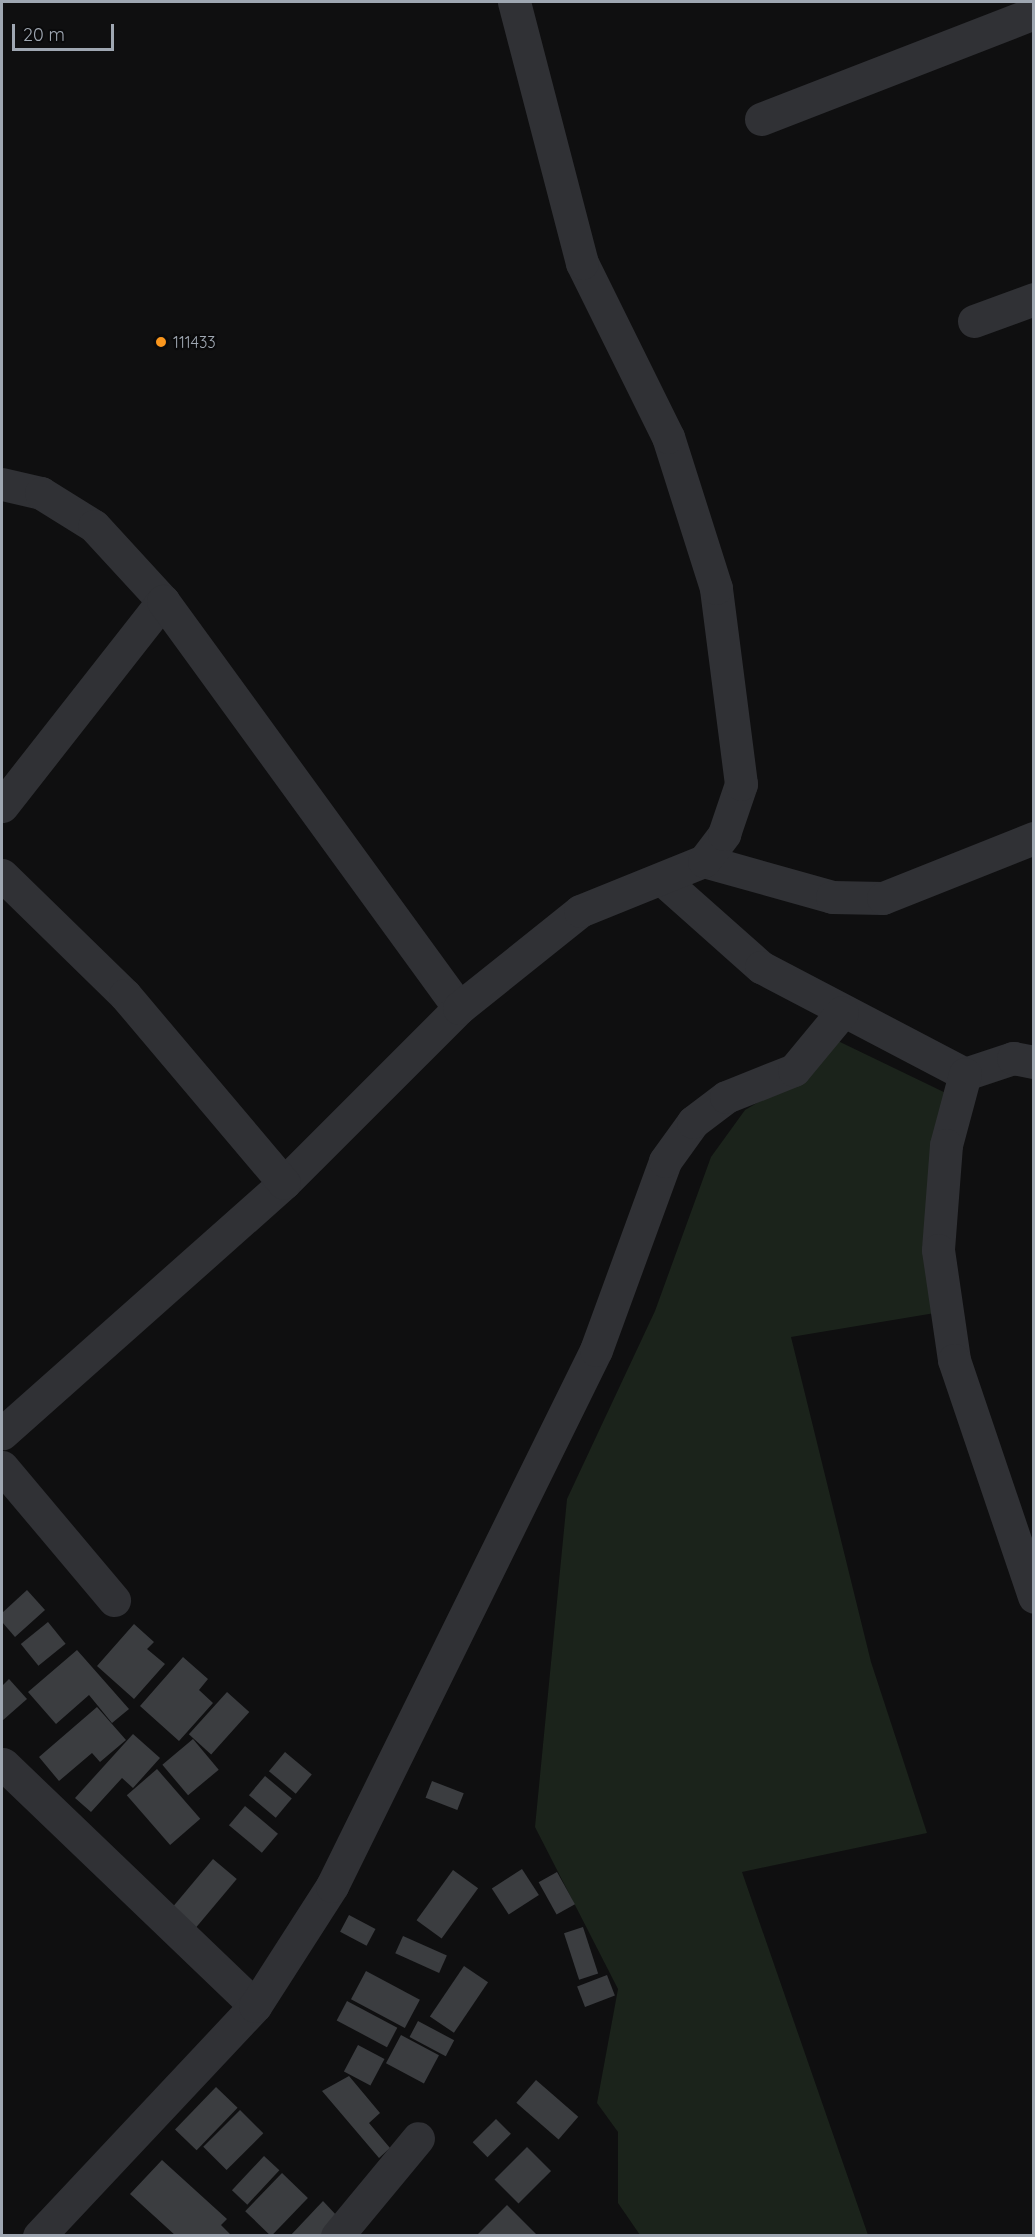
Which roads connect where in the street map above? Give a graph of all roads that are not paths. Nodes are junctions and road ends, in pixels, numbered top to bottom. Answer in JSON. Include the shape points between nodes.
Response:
{"nodes":[{"id":1,"x":514,"y":2,"type":"edge"},
{"id":2,"x":1034,"y":13,"type":"edge"},
{"id":3,"x":761,"y":119,"type":"dead end"},
{"id":4,"x":1034,"y":299,"type":"edge"},
{"id":5,"x":974,"y":321,"type":"dead end"},
{"id":6,"x":2,"y":483,"type":"edge"},
{"id":7,"x":163,"y":602,"type":"junction"},
{"id":8,"x":2,"y":806,"type":"edge"},
{"id":9,"x":1034,"y":838,"type":"edge"},
{"id":10,"x":704,"y":861,"type":"junction"},
{"id":11,"x":2,"y":875,"type":"edge"},
{"id":12,"x":664,"y":881,"type":"junction"},
{"id":13,"x":459,"y":1008,"type":"junction"},
{"id":14,"x":842,"y":1012,"type":"junction"},
{"id":15,"x":1034,"y":1062,"type":"edge"},
{"id":16,"x":965,"y":1074,"type":"junction"},
{"id":17,"x":284,"y":1183,"type":"junction"},
{"id":18,"x":2,"y":1433,"type":"edge"},
{"id":19,"x":2,"y":1467,"type":"edge"},
{"id":20,"x":1034,"y":1597,"type":"edge"},
{"id":21,"x":114,"y":1600,"type":"dead end"},
{"id":22,"x":3,"y":1764,"type":"edge"},
{"id":23,"x":255,"y":2006,"type":"junction"},
{"id":24,"x":418,"y":2138,"type":"dead end"},
{"id":25,"x":39,"y":2235,"type":"edge"},
{"id":26,"x":337,"y":2235,"type":"edge"}],
"edges":[{"from":1,"to":10,"type":"street","via":[[582,263],[668,437],[716,588],[741,784],[724,834]]},
{"from":2,"to":3,"type":"street"},
{"from":4,"to":5,"type":"street"},
{"from":6,"to":7,"type":"street","via":[[41,493],[94,526]]},
{"from":7,"to":8,"type":"street"},
{"from":7,"to":13,"type":"street"},
{"from":9,"to":10,"type":"street","via":[[883,898],[832,897]]},
{"from":10,"to":12,"type":"street"},
{"from":11,"to":17,"type":"street","via":[[125,995]]},
{"from":12,"to":13,"type":"street","via":[[580,911]]},
{"from":12,"to":14,"type":"street","via":[[762,968]]},
{"from":13,"to":17,"type":"street"},
{"from":14,"to":16,"type":"street"},
{"from":14,"to":23,"type":"street","via":[[794,1070],[726,1097],[693,1122],[665,1161],[596,1350],[332,1886]]},
{"from":15,"to":16,"type":"street","via":[[1013,1058]]},
{"from":16,"to":20,"type":"street","via":[[946,1145],[938,1250],[954,1360]]},
{"from":17,"to":18,"type":"street"},
{"from":19,"to":21,"type":"street"},
{"from":22,"to":23,"type":"street"},
{"from":23,"to":25,"type":"street"},
{"from":24,"to":26,"type":"street"}]}
